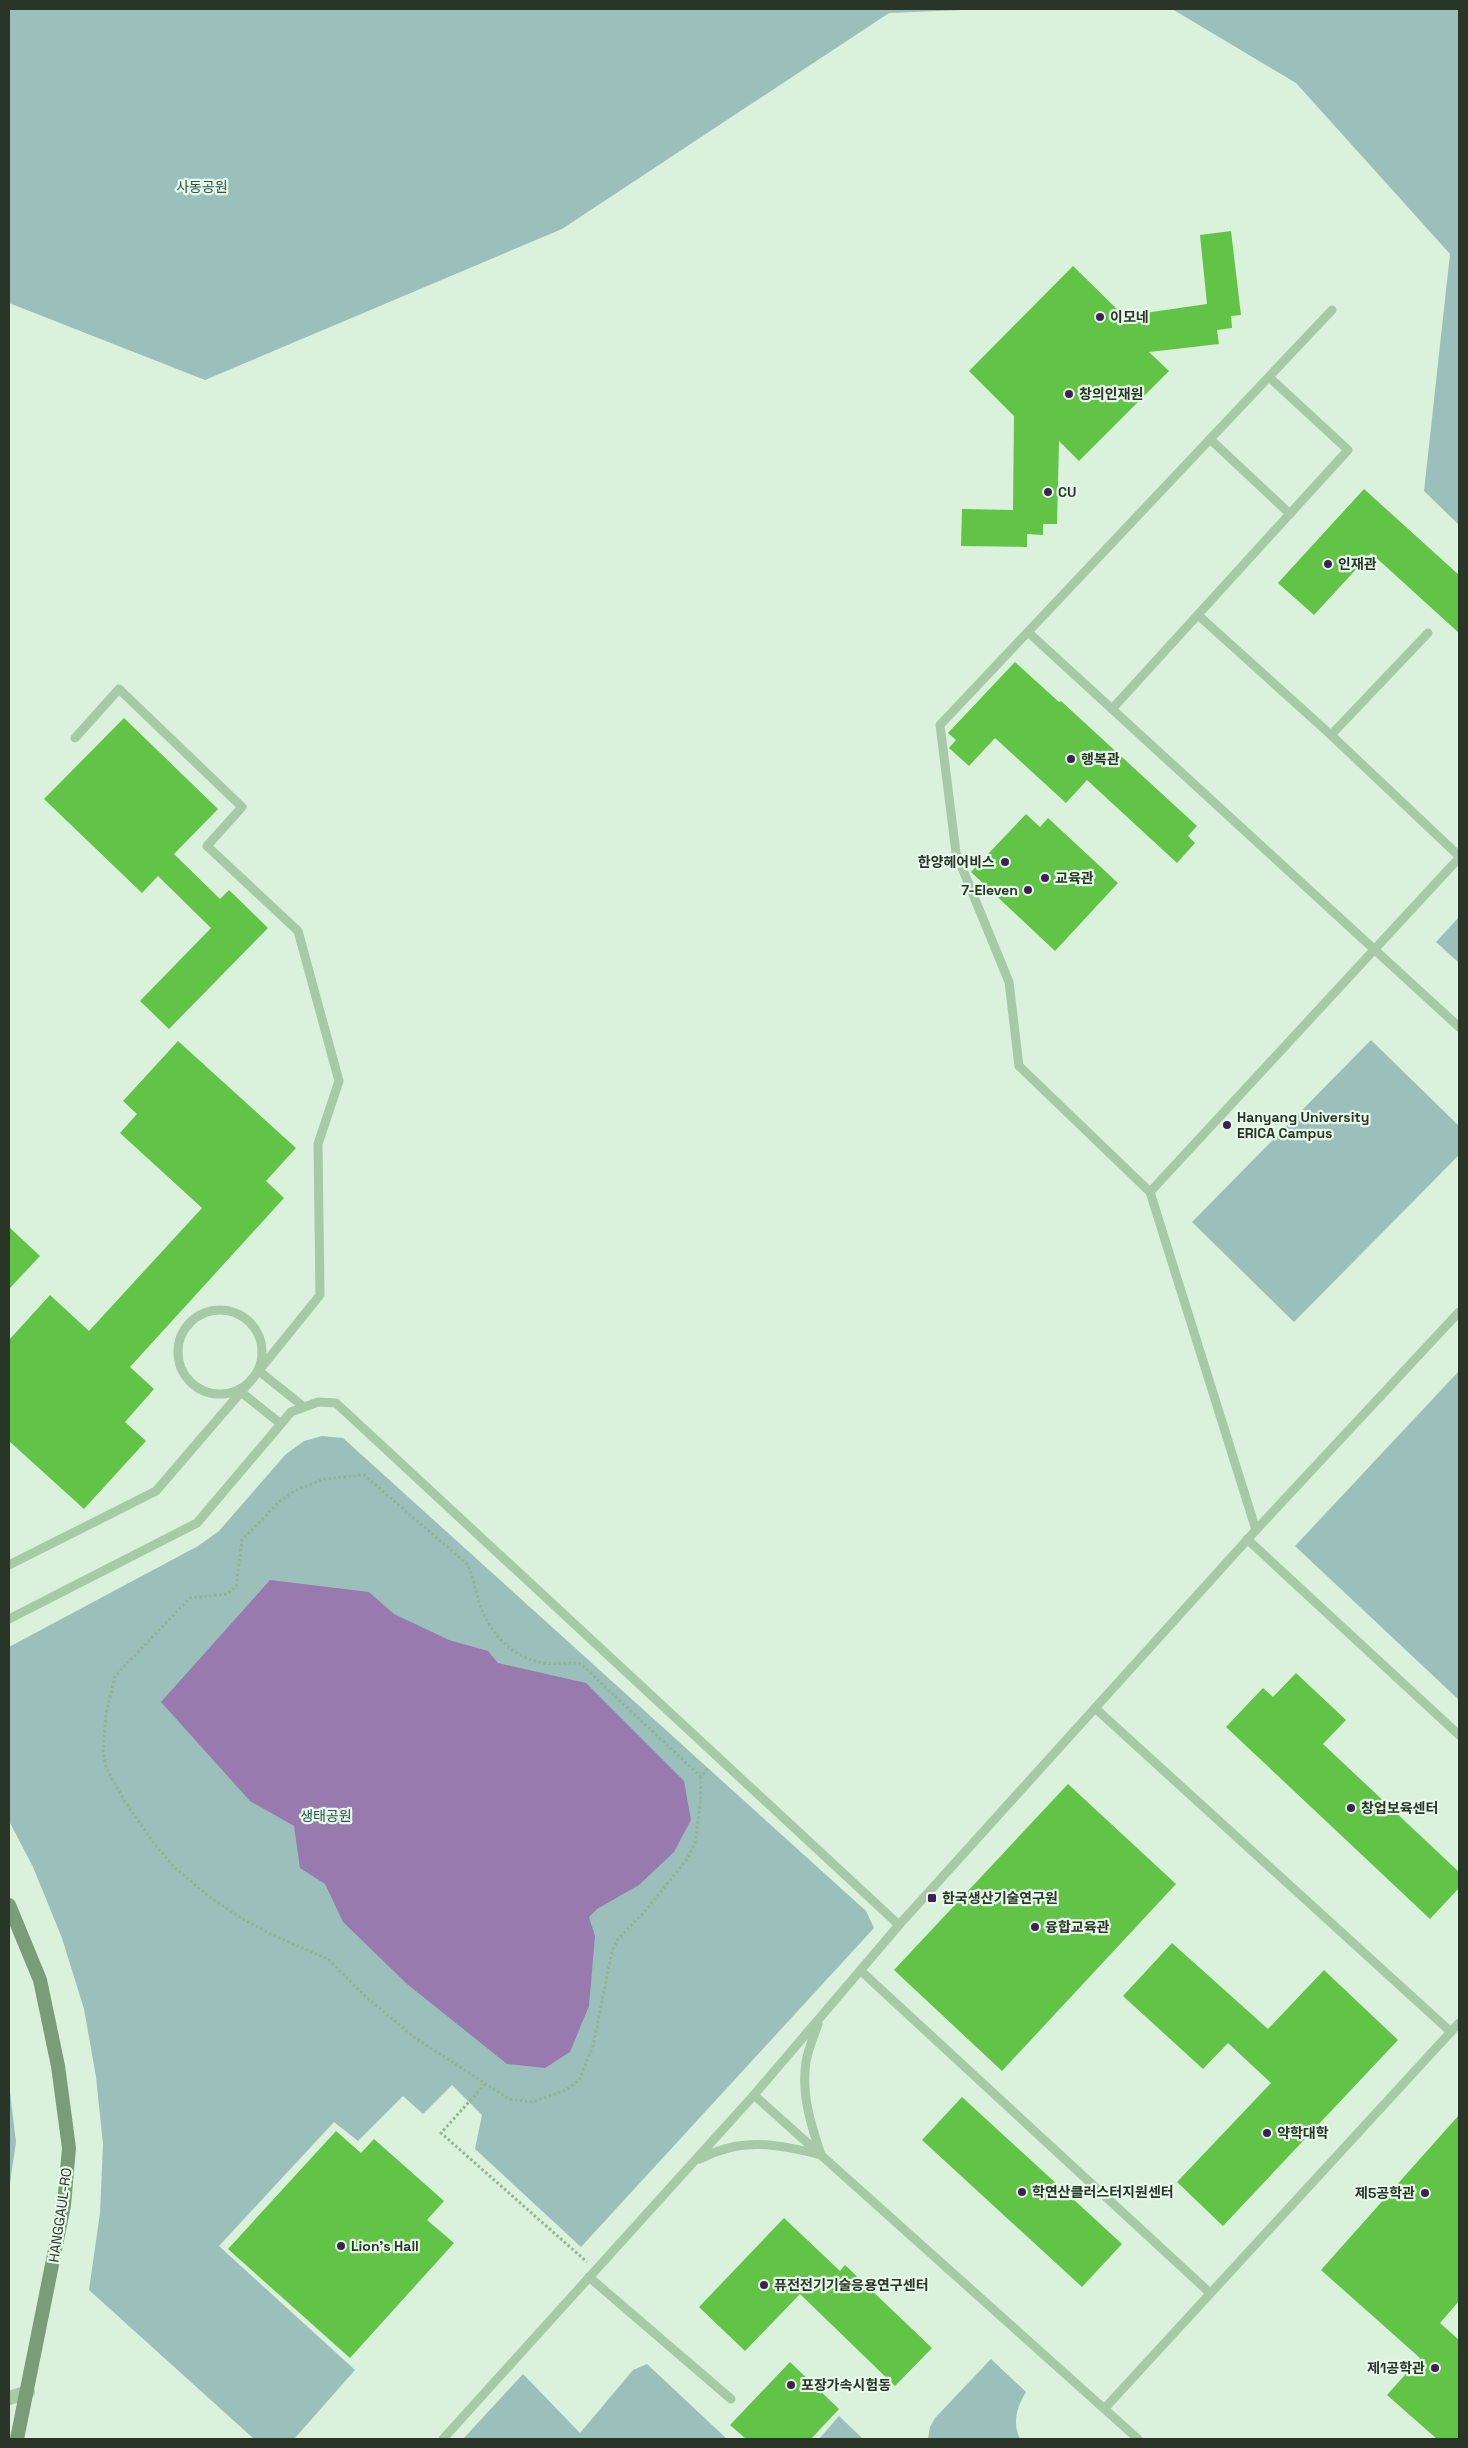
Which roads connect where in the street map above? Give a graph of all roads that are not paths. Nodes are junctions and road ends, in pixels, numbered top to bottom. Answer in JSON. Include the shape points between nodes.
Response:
{"nodes":[{"id":1,"x":1332,"y":310,"type":"dead end"},
{"id":2,"x":1269,"y":377,"type":"junction"},
{"id":3,"x":1210,"y":440,"type":"junction"},
{"id":4,"x":1290,"y":514,"type":"junction"},
{"id":5,"x":1198,"y":615,"type":"junction"},
{"id":6,"x":1028,"y":632,"type":"junction"},
{"id":7,"x":1428,"y":633,"type":"dead end"},
{"id":8,"x":1112,"y":709,"type":"junction"},
{"id":9,"x":1331,"y":735,"type":"junction"},
{"id":10,"x":75,"y":738,"type":"dead end"},
{"id":11,"x":1459,"y":857,"type":"edge"},
{"id":12,"x":1374,"y":949,"type":"junction"},
{"id":13,"x":1459,"y":1027,"type":"edge"},
{"id":14,"x":1150,"y":1192,"type":"junction"},
{"id":15,"x":1459,"y":1312,"type":"edge"},
{"id":16,"x":256,"y":1374,"type":"junction"},
{"id":17,"x":241,"y":1392,"type":"junction"},
{"id":18,"x":304,"y":1408,"type":"junction"},
{"id":19,"x":281,"y":1424,"type":"junction"},
{"id":20,"x":1256,"y":1530,"type":"junction"},
{"id":21,"x":1247,"y":1539,"type":"junction"},
{"id":22,"x":9,"y":1565,"type":"edge"},
{"id":23,"x":9,"y":1619,"type":"edge"},
{"id":24,"x":1095,"y":1708,"type":"junction"},
{"id":25,"x":1459,"y":1734,"type":"edge"},
{"id":26,"x":9,"y":1905,"type":"edge"},
{"id":27,"x":899,"y":1925,"type":"junction"},
{"id":28,"x":861,"y":1971,"type":"junction"},
{"id":29,"x":820,"y":2019,"type":"junction"},
{"id":30,"x":1459,"y":2023,"type":"edge"},
{"id":31,"x":1451,"y":2032,"type":"junction"},
{"id":32,"x":754,"y":2095,"type":"junction"},
{"id":33,"x":821,"y":2155,"type":"junction"},
{"id":34,"x":692,"y":2163,"type":"junction"},
{"id":35,"x":590,"y":2277,"type":"junction"},
{"id":36,"x":1210,"y":2293,"type":"junction"},
{"id":37,"x":28,"y":2392,"type":"junction"},
{"id":38,"x":9,"y":2398,"type":"edge"},
{"id":39,"x":731,"y":2400,"type":"dead end"},
{"id":40,"x":1105,"y":2408,"type":"junction"},
{"id":41,"x":17,"y":2439,"type":"edge"},
{"id":42,"x":443,"y":2439,"type":"edge"},
{"id":43,"x":1138,"y":2439,"type":"edge"}],
"edges":[{"from":1,"to":2,"type":"lane"},
{"from":2,"to":3,"type":"lane"},
{"from":2,"to":4,"type":"lane","via":[[1348,450]]},
{"from":3,"to":4,"type":"lane"},
{"from":3,"to":6,"type":"lane"},
{"from":4,"to":5,"type":"lane"},
{"from":5,"to":8,"type":"lane"},
{"from":5,"to":9,"type":"lane"},
{"from":6,"to":8,"type":"lane"},
{"from":6,"to":14,"type":"lane","via":[[940,725],[956,854],[1008,982],[1019,1066]]},
{"from":7,"to":9,"type":"lane"},
{"from":8,"to":12,"type":"lane"},
{"from":9,"to":11,"type":"lane"},
{"from":10,"to":16,"type":"lane","via":[[119,689],[242,807],[207,846],[298,931],[339,1081],[318,1144],[320,1295]]},
{"from":11,"to":12,"type":"lane"},
{"from":12,"to":13,"type":"lane"},
{"from":12,"to":14,"type":"lane"},
{"from":14,"to":20,"type":"lane"},
{"from":15,"to":20,"type":"lane"},
{"from":16,"to":16,"type":"lane","via":[[262,1352],[260,1339],[254,1326],[244,1317],[218,1309],[204,1312],[183,1330],[177,1358],[181,1371],[196,1387],[215,1394],[229,1393],[243,1388]]},
{"from":16,"to":17,"type":"lane"},
{"from":16,"to":18,"type":"lane"},
{"from":17,"to":19,"type":"lane"},
{"from":17,"to":22,"type":"lane","via":[[156,1491]]},
{"from":18,"to":19,"type":"lane","via":[[291,1412]]},
{"from":18,"to":27,"type":"lane","via":[[318,1402],[336,1403]]},
{"from":19,"to":23,"type":"lane","via":[[197,1523]]},
{"from":20,"to":21,"type":"lane"},
{"from":21,"to":24,"type":"lane"},
{"from":21,"to":25,"type":"lane"},
{"from":24,"to":27,"type":"lane"},
{"from":24,"to":31,"type":"lane"},
{"from":26,"to":37,"type":"main road","name":"HANGGAUL-RO","via":[[40,1980],[58,2066],[69,2148],[64,2206]]},
{"from":27,"to":28,"type":"lane"},
{"from":28,"to":29,"type":"lane"},
{"from":28,"to":36,"type":"lane"},
{"from":29,"to":32,"type":"lane"},
{"from":29,"to":33,"type":"lane","via":[[806,2062],[805,2096]]},
{"from":30,"to":31,"type":"lane"},
{"from":31,"to":36,"type":"lane"},
{"from":32,"to":33,"type":"lane"},
{"from":32,"to":34,"type":"lane"},
{"from":33,"to":34,"type":"lane","via":[[779,2146],[736,2145]]},
{"from":33,"to":40,"type":"lane"},
{"from":34,"to":35,"type":"lane"},
{"from":35,"to":39,"type":"lane"},
{"from":35,"to":42,"type":"lane"},
{"from":36,"to":40,"type":"lane"},
{"from":37,"to":38,"type":"street"},
{"from":37,"to":41,"type":"main road","name":"HANGGAUL-RO"},
{"from":40,"to":43,"type":"lane"}]}
